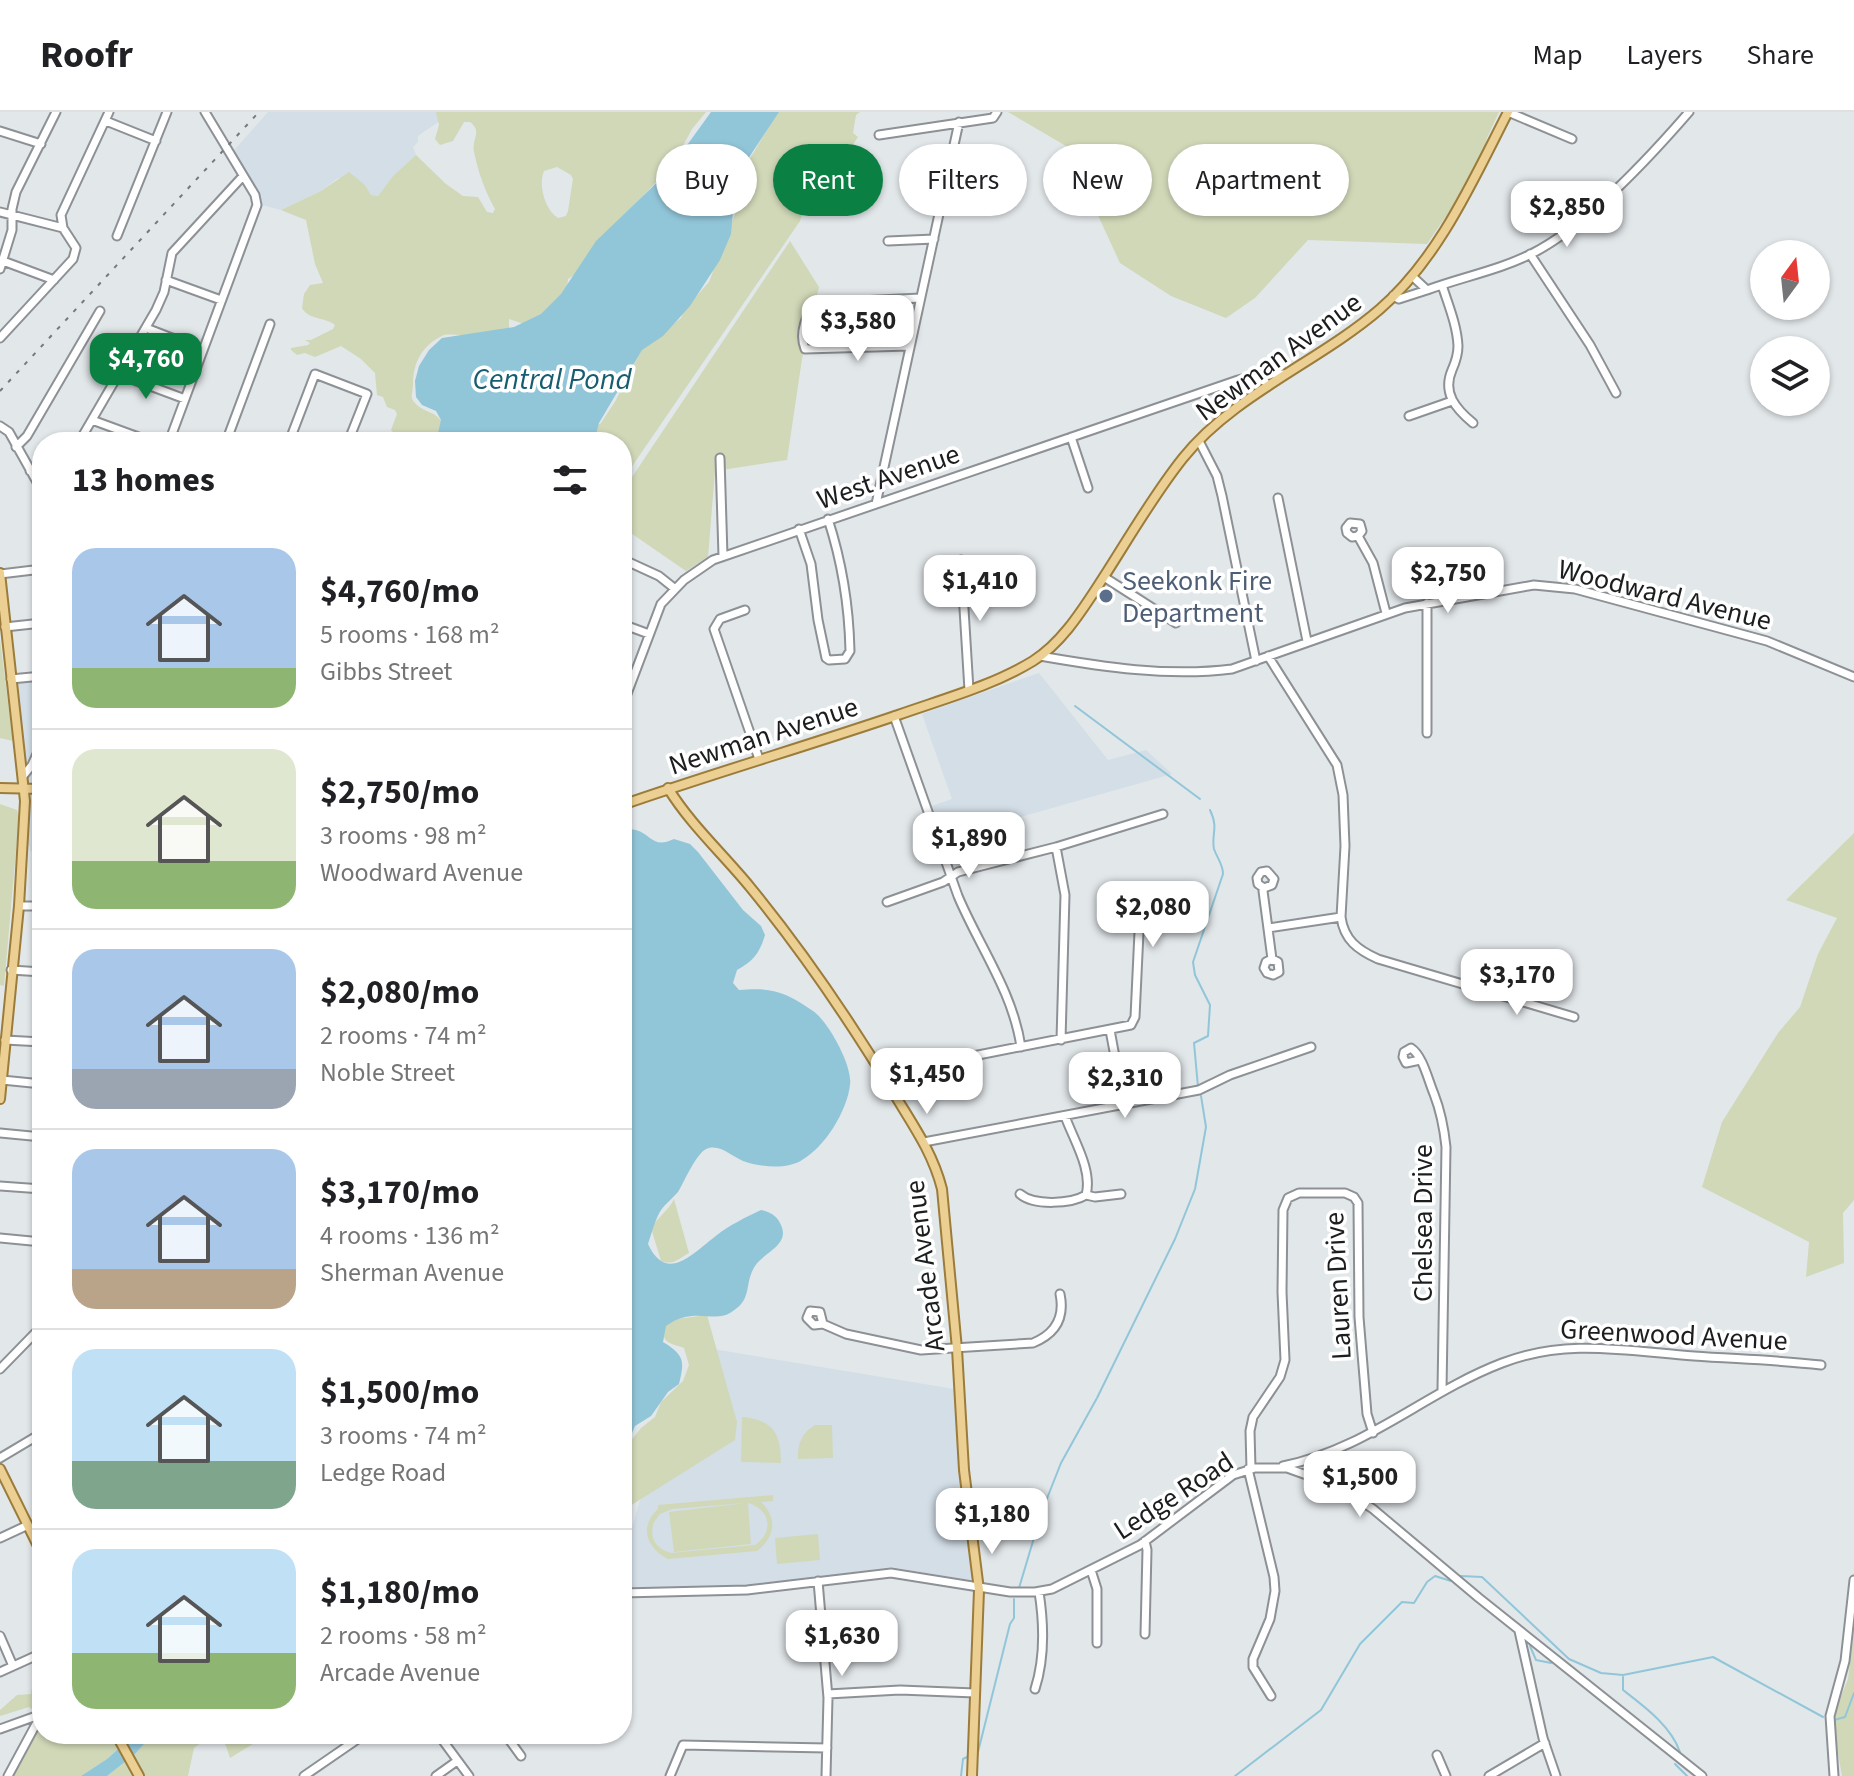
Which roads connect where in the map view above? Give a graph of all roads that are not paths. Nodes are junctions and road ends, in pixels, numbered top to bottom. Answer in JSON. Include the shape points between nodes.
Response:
{"nodes":[{"id":1,"x":56,"y":112,"type":"edge"},
{"id":2,"x":109,"y":112,"type":"edge"},
{"id":3,"x":167,"y":112,"type":"edge"},
{"id":4,"x":205,"y":112,"type":"edge"},
{"id":5,"x":997,"y":112,"type":"edge"},
{"id":6,"x":1508,"y":112,"type":"edge"},
{"id":7,"x":1689,"y":112,"type":"edge"},
{"id":8,"x":106,"y":121,"type":"junction"},
{"id":9,"x":959,"y":122,"type":"junction"},
{"id":10,"x":0,"y":131,"type":"edge"},
{"id":11,"x":879,"y":135,"type":"dead end"},
{"id":12,"x":1572,"y":139,"type":"dead end"},
{"id":13,"x":156,"y":141,"type":"junction"},
{"id":14,"x":41,"y":144,"type":"junction"},
{"id":15,"x":243,"y":176,"type":"junction"},
{"id":16,"x":0,"y":212,"type":"edge"},
{"id":17,"x":12,"y":215,"type":"junction"},
{"id":18,"x":63,"y":228,"type":"junction"},
{"id":19,"x":117,"y":236,"type":"dead end"},
{"id":20,"x":934,"y":239,"type":"junction"},
{"id":21,"x":888,"y":241,"type":"dead end"},
{"id":22,"x":1530,"y":254,"type":"junction"},
{"id":23,"x":1,"y":265,"type":"edge"},
{"id":24,"x":1412,"y":276,"type":"junction"},
{"id":25,"x":54,"y":280,"type":"junction"},
{"id":26,"x":166,"y":280,"type":"junction"},
{"id":27,"x":1442,"y":285,"type":"junction"},
{"id":28,"x":1427,"y":290,"type":"junction"},
{"id":29,"x":1393,"y":296,"type":"junction"},
{"id":30,"x":920,"y":298,"type":"junction"},
{"id":31,"x":221,"y":300,"type":"junction"},
{"id":32,"x":100,"y":311,"type":"dead end"},
{"id":33,"x":270,"y":324,"type":"dead end"},
{"id":34,"x":146,"y":328,"type":"junction"},
{"id":35,"x":0,"y":338,"type":"edge"},
{"id":36,"x":909,"y":346,"type":"junction"},
{"id":37,"x":203,"y":350,"type":"junction"},
{"id":38,"x":118,"y":374,"type":"junction"},
{"id":39,"x":1260,"y":374,"type":"junction"},
{"id":40,"x":1285,"y":374,"type":"junction"},
{"id":41,"x":1247,"y":378,"type":"junction"},
{"id":42,"x":1265,"y":389,"type":"junction"},
{"id":43,"x":1616,"y":393,"type":"dead end"},
{"id":44,"x":185,"y":399,"type":"junction"},
{"id":45,"x":1452,"y":401,"type":"junction"},
{"id":46,"x":1409,"y":416,"type":"dead end"},
{"id":47,"x":92,"y":420,"type":"junction"},
{"id":48,"x":1473,"y":423,"type":"dead end"},
{"id":49,"x":0,"y":426,"type":"edge"},
{"id":50,"x":85,"y":432,"type":"edge"},
{"id":51,"x":125,"y":432,"type":"edge"},
{"id":52,"x":173,"y":432,"type":"edge"},
{"id":53,"x":230,"y":432,"type":"edge"},
{"id":54,"x":293,"y":432,"type":"edge"},
{"id":55,"x":351,"y":432,"type":"edge"},
{"id":56,"x":0,"y":437,"type":"edge"},
{"id":57,"x":1071,"y":437,"type":"junction"},
{"id":58,"x":11,"y":438,"type":"junction"},
{"id":59,"x":1199,"y":441,"type":"junction"},
{"id":60,"x":16,"y":447,"type":"junction"},
{"id":61,"x":720,"y":458,"type":"dead end"},
{"id":62,"x":30,"y":471,"type":"joint"},
{"id":63,"x":32,"y":474,"type":"edge"},
{"id":64,"x":1088,"y":488,"type":"dead end"},
{"id":65,"x":1278,"y":498,"type":"dead end"},
{"id":66,"x":876,"y":504,"type":"junction"},
{"id":67,"x":828,"y":519,"type":"junction"},
{"id":68,"x":799,"y":529,"type":"junction"},
{"id":69,"x":1358,"y":536,"type":"dead end"},
{"id":70,"x":723,"y":556,"type":"junction"},
{"id":71,"x":961,"y":560,"type":"dead end"},
{"id":72,"x":632,"y":564,"type":"edge"},
{"id":73,"x":32,"y":570,"type":"edge"},
{"id":74,"x":0,"y":574,"type":"edge"},
{"id":75,"x":1104,"y":577,"type":"junction"},
{"id":76,"x":674,"y":588,"type":"junction"},
{"id":77,"x":1427,"y":603,"type":"junction"},
{"id":78,"x":745,"y":610,"type":"dead end"},
{"id":79,"x":1386,"y":613,"type":"junction"},
{"id":80,"x":1176,"y":623,"type":"dead end"},
{"id":81,"x":32,"y":624,"type":"edge"},
{"id":82,"x":5,"y":627,"type":"junction"},
{"id":83,"x":632,"y":628,"type":"edge"},
{"id":84,"x":649,"y":634,"type":"junction"},
{"id":85,"x":1307,"y":641,"type":"junction"},
{"id":86,"x":1040,"y":656,"type":"junction"},
{"id":87,"x":1268,"y":656,"type":"junction"},
{"id":88,"x":1256,"y":661,"type":"junction"},
{"id":89,"x":32,"y":677,"type":"edge"},
{"id":90,"x":1854,"y":677,"type":"edge"},
{"id":91,"x":11,"y":679,"type":"junction"},
{"id":92,"x":632,"y":680,"type":"edge"},
{"id":93,"x":969,"y":690,"type":"junction"},
{"id":94,"x":894,"y":716,"type":"junction"},
{"id":95,"x":1427,"y":733,"type":"dead end"},
{"id":96,"x":759,"y":759,"type":"junction"},
{"id":97,"x":32,"y":765,"type":"edge"},
{"id":98,"x":23,"y":776,"type":"junction"},
{"id":99,"x":0,"y":788,"type":"edge"},
{"id":100,"x":24,"y":788,"type":"junction"},
{"id":101,"x":32,"y":788,"type":"edge"},
{"id":102,"x":668,"y":788,"type":"junction"},
{"id":103,"x":632,"y":801,"type":"edge"},
{"id":104,"x":1163,"y":814,"type":"dead end"},
{"id":105,"x":1056,"y":847,"type":"junction"},
{"id":106,"x":951,"y":877,"type":"junction"},
{"id":107,"x":1264,"y":888,"type":"dead end"},
{"id":108,"x":1196,"y":890,"type":"dead end"},
{"id":109,"x":887,"y":902,"type":"dead end"},
{"id":110,"x":19,"y":906,"type":"junction"},
{"id":111,"x":32,"y":906,"type":"edge"},
{"id":112,"x":1341,"y":917,"type":"junction"},
{"id":113,"x":1268,"y":928,"type":"junction"},
{"id":114,"x":1272,"y":959,"type":"dead end"},
{"id":115,"x":11,"y":970,"type":"junction"},
{"id":116,"x":32,"y":971,"type":"edge"},
{"id":117,"x":1574,"y":1017,"type":"dead end"},
{"id":118,"x":3,"y":1019,"type":"edge"},
{"id":119,"x":1110,"y":1030,"type":"junction"},
{"id":120,"x":5,"y":1040,"type":"junction"},
{"id":121,"x":1061,"y":1040,"type":"junction"},
{"id":122,"x":32,"y":1041,"type":"edge"},
{"id":123,"x":1021,"y":1047,"type":"junction"},
{"id":124,"x":1311,"y":1047,"type":"dead end"},
{"id":125,"x":1420,"y":1060,"type":"dead end"},
{"id":126,"x":884,"y":1077,"type":"junction"},
{"id":127,"x":1,"y":1083,"type":"edge"},
{"id":128,"x":32,"y":1084,"type":"edge"},
{"id":129,"x":0,"y":1099,"type":"edge"},
{"id":130,"x":1124,"y":1105,"type":"junction"},
{"id":131,"x":1065,"y":1116,"type":"junction"},
{"id":132,"x":0,"y":1133,"type":"edge"},
{"id":133,"x":32,"y":1136,"type":"edge"},
{"id":134,"x":924,"y":1142,"type":"junction"},
{"id":135,"x":0,"y":1186,"type":"edge"},
{"id":136,"x":32,"y":1188,"type":"edge"},
{"id":137,"x":1020,"y":1194,"type":"dead end"},
{"id":138,"x":1121,"y":1194,"type":"dead end"},
{"id":139,"x":1086,"y":1195,"type":"junction"},
{"id":140,"x":0,"y":1238,"type":"edge"},
{"id":141,"x":32,"y":1241,"type":"edge"},
{"id":142,"x":1060,"y":1294,"type":"dead end"},
{"id":143,"x":823,"y":1324,"type":"dead end"},
{"id":144,"x":32,"y":1336,"type":"edge"},
{"id":145,"x":957,"y":1349,"type":"junction"},
{"id":146,"x":1821,"y":1365,"type":"dead end"},
{"id":147,"x":0,"y":1369,"type":"edge"},
{"id":148,"x":1442,"y":1390,"type":"junction"},
{"id":149,"x":1373,"y":1433,"type":"junction"},
{"id":150,"x":32,"y":1439,"type":"edge"},
{"id":151,"x":0,"y":1458,"type":"edge"},
{"id":152,"x":1311,"y":1461,"type":"junction"},
{"id":153,"x":1277,"y":1468,"type":"junction"},
{"id":154,"x":0,"y":1469,"type":"edge"},
{"id":155,"x":1250,"y":1469,"type":"junction"},
{"id":156,"x":1313,"y":1477,"type":"junction"},
{"id":157,"x":28,"y":1525,"type":"junction"},
{"id":158,"x":32,"y":1532,"type":"edge"},
{"id":159,"x":0,"y":1538,"type":"edge"},
{"id":160,"x":1145,"y":1541,"type":"junction"},
{"id":161,"x":1091,"y":1570,"type":"junction"},
{"id":162,"x":1854,"y":1580,"type":"edge"},
{"id":163,"x":818,"y":1581,"type":"junction"},
{"id":164,"x":978,"y":1588,"type":"junction"},
{"id":165,"x":1039,"y":1592,"type":"junction"},
{"id":166,"x":632,"y":1593,"type":"edge"},
{"id":167,"x":1518,"y":1629,"type":"junction"},
{"id":168,"x":1145,"y":1634,"type":"dead end"},
{"id":169,"x":0,"y":1636,"type":"edge"},
{"id":170,"x":1097,"y":1643,"type":"dead end"},
{"id":171,"x":32,"y":1657,"type":"edge"},
{"id":172,"x":13,"y":1666,"type":"junction"},
{"id":173,"x":0,"y":1672,"type":"edge"},
{"id":174,"x":1035,"y":1689,"type":"dead end"},
{"id":175,"x":975,"y":1693,"type":"junction"},
{"id":176,"x":828,"y":1694,"type":"junction"},
{"id":177,"x":1271,"y":1696,"type":"dead end"},
{"id":178,"x":32,"y":1717,"type":"edge"},
{"id":179,"x":0,"y":1729,"type":"edge"},
{"id":180,"x":32,"y":1731,"type":"edge"},
{"id":181,"x":1545,"y":1743,"type":"junction"},
{"id":182,"x":121,"y":1744,"type":"edge"},
{"id":183,"x":350,"y":1744,"type":"edge"},
{"id":184,"x":445,"y":1744,"type":"edge"},
{"id":185,"x":512,"y":1744,"type":"edge"},
{"id":186,"x":827,"y":1748,"type":"junction"},
{"id":187,"x":1437,"y":1755,"type":"dead end"},
{"id":188,"x":521,"y":1756,"type":"dead end"},
{"id":189,"x":457,"y":1761,"type":"junction"},
{"id":190,"x":8,"y":1776,"type":"edge"},
{"id":191,"x":139,"y":1776,"type":"edge"},
{"id":192,"x":304,"y":1776,"type":"edge"},
{"id":193,"x":436,"y":1776,"type":"edge"},
{"id":194,"x":469,"y":1776,"type":"edge"},
{"id":195,"x":670,"y":1776,"type":"edge"},
{"id":196,"x":826,"y":1776,"type":"edge"},
{"id":197,"x":972,"y":1776,"type":"edge"},
{"id":198,"x":1446,"y":1776,"type":"edge"},
{"id":199,"x":1489,"y":1776,"type":"edge"},
{"id":200,"x":1556,"y":1776,"type":"edge"},
{"id":201,"x":1702,"y":1776,"type":"edge"},
{"id":202,"x":1834,"y":1776,"type":"edge"}],
"edges":[{"from":1,"to":14,"type":"street"},
{"from":2,"to":8,"type":"street"},
{"from":3,"to":13,"type":"street"},
{"from":4,"to":15,"type":"street"},
{"from":5,"to":9,"type":"street","via":[[993,118]]},
{"from":6,"to":12,"type":"street"},
{"from":6,"to":24,"type":"main road","name":"Newman Avenue","via":[[1442,233]]},
{"from":7,"to":22,"type":"street","via":[[1585,215]]},
{"from":8,"to":13,"type":"street"},
{"from":8,"to":18,"type":"street","via":[[63,209]]},
{"from":9,"to":11,"type":"street"},
{"from":9,"to":20,"type":"street"},
{"from":10,"to":14,"type":"street"},
{"from":13,"to":19,"type":"street"},
{"from":14,"to":17,"type":"street","via":[[16,192]]},
{"from":15,"to":26,"type":"street","via":[[172,253]]},
{"from":15,"to":31,"type":"street","via":[[257,205]]},
{"from":16,"to":17,"type":"street"},
{"from":17,"to":18,"type":"street"},
{"from":17,"to":23,"type":"street"},
{"from":18,"to":25,"type":"street","via":[[75,254]]},
{"from":20,"to":21,"type":"street"},
{"from":20,"to":30,"type":"street"},
{"from":22,"to":27,"type":"street"},
{"from":22,"to":43,"type":"street"},
{"from":23,"to":25,"type":"street"},
{"from":24,"to":28,"type":"street"},
{"from":24,"to":29,"type":"main road","name":"Newman Avenue"},
{"from":25,"to":35,"type":"street"},
{"from":26,"to":31,"type":"street"},
{"from":26,"to":34,"type":"street"},
{"from":27,"to":28,"type":"street"},
{"from":27,"to":45,"type":"street","via":[[1458,341],[1448,382]]},
{"from":28,"to":29,"type":"street"},
{"from":29,"to":40,"type":"main road","name":"Newman Avenue","via":[[1356,328]]},
{"from":30,"to":36,"type":"street"},
{"from":30,"to":36,"type":"street","via":[[815,305],[802,339],[805,349]]},
{"from":31,"to":37,"type":"street"},
{"from":32,"to":60,"type":"street"},
{"from":33,"to":53,"type":"street"},
{"from":34,"to":37,"type":"street"},
{"from":34,"to":38,"type":"street"},
{"from":36,"to":66,"type":"street"},
{"from":37,"to":44,"type":"street"},
{"from":38,"to":44,"type":"street"},
{"from":38,"to":47,"type":"street"},
{"from":39,"to":40,"type":"street","name":"West Avenue"},
{"from":39,"to":41,"type":"street","name":"West Avenue"},
{"from":39,"to":42,"type":"street"},
{"from":40,"to":42,"type":"main road","name":"Newman Avenue"},
{"from":41,"to":42,"type":"street"},
{"from":41,"to":57,"type":"street","name":"West Avenue"},
{"from":42,"to":59,"type":"main road","name":"Newman Avenue"},
{"from":44,"to":52,"type":"street"},
{"from":45,"to":46,"type":"street"},
{"from":45,"to":48,"type":"street"},
{"from":47,"to":50,"type":"street"},
{"from":47,"to":51,"type":"street"},
{"from":49,"to":58,"type":"street"},
{"from":54,"to":55,"type":"street","via":[[315,374],[365,393]]},
{"from":56,"to":58,"type":"street"},
{"from":57,"to":64,"type":"street"},
{"from":57,"to":66,"type":"street","name":"West Avenue"},
{"from":58,"to":60,"type":"street"},
{"from":59,"to":75,"type":"main road","name":"Newman Avenue"},
{"from":59,"to":88,"type":"street","via":[[1220,486]]},
{"from":60,"to":62,"type":"street"},
{"from":61,"to":70,"type":"street"},
{"from":62,"to":63,"type":"street"},
{"from":65,"to":85,"type":"street"},
{"from":66,"to":67,"type":"street","name":"West Avenue"},
{"from":67,"to":68,"type":"street","name":"West Avenue"},
{"from":67,"to":68,"type":"street","via":[[841,559],[850,655],[839,660],[826,658],[811,564]]},
{"from":68,"to":70,"type":"street","name":"West Avenue"},
{"from":69,"to":79,"type":"street","via":[[1373,563]]},
{"from":70,"to":76,"type":"street","name":"West Avenue"},
{"from":71,"to":93,"type":"street"},
{"from":72,"to":76,"type":"street"},
{"from":73,"to":74,"type":"street"},
{"from":74,"to":82,"type":"main road"},
{"from":75,"to":80,"type":"street"},
{"from":75,"to":86,"type":"main road","name":"Newman Avenue"},
{"from":76,"to":84,"type":"street","name":"West Avenue","via":[[658,609]]},
{"from":77,"to":79,"type":"street","name":"Woodward Avenue"},
{"from":77,"to":90,"type":"street","name":"Woodward Avenue","via":[[1534,585],[1575,589],[1767,641]]},
{"from":77,"to":95,"type":"street"},
{"from":78,"to":96,"type":"street","via":[[720,619],[714,629]]},
{"from":79,"to":85,"type":"street","name":"Woodward Avenue"},
{"from":81,"to":82,"type":"street"},
{"from":82,"to":91,"type":"main road"},
{"from":83,"to":84,"type":"street"},
{"from":84,"to":92,"type":"street","name":"West Avenue"},
{"from":85,"to":87,"type":"street","name":"Woodward Avenue"},
{"from":86,"to":88,"type":"street","name":"Woodward Avenue","via":[[1168,672],[1221,670]]},
{"from":86,"to":93,"type":"main road","name":"Newman Avenue"},
{"from":87,"to":88,"type":"street","name":"Woodward Avenue"},
{"from":87,"to":112,"type":"street","via":[[1337,765],[1345,846]]},
{"from":89,"to":91,"type":"street"},
{"from":91,"to":98,"type":"main road"},
{"from":93,"to":94,"type":"main road","name":"Newman Avenue"},
{"from":94,"to":96,"type":"main road","name":"Newman Avenue"},
{"from":94,"to":106,"type":"street"},
{"from":96,"to":102,"type":"main road","name":"Newman Avenue"},
{"from":97,"to":98,"type":"street"},
{"from":98,"to":100,"type":"main road"},
{"from":99,"to":100,"type":"main road"},
{"from":100,"to":101,"type":"main road"},
{"from":100,"to":110,"type":"main road"},
{"from":102,"to":103,"type":"main road","name":"Newman Avenue"},
{"from":102,"to":126,"type":"main road","name":"Arcade Avenue","via":[[798,949]]},
{"from":104,"to":105,"type":"street"},
{"from":105,"to":106,"type":"street"},
{"from":105,"to":121,"type":"street","via":[[1065,895]]},
{"from":106,"to":109,"type":"street"},
{"from":106,"to":123,"type":"street","via":[[1011,1003]]},
{"from":107,"to":113,"type":"street"},
{"from":108,"to":119,"type":"street","via":[[1147,902],[1140,911],[1133,1023]]},
{"from":110,"to":111,"type":"street"},
{"from":110,"to":115,"type":"main road"},
{"from":112,"to":113,"type":"street"},
{"from":112,"to":117,"type":"street","via":[[1347,937],[1362,952]]},
{"from":113,"to":114,"type":"street"},
{"from":115,"to":116,"type":"street"},
{"from":115,"to":118,"type":"main road"},
{"from":118,"to":120,"type":"main road"},
{"from":119,"to":121,"type":"street"},
{"from":119,"to":130,"type":"street"},
{"from":120,"to":122,"type":"street"},
{"from":120,"to":127,"type":"main road"},
{"from":121,"to":123,"type":"street"},
{"from":123,"to":126,"type":"street"},
{"from":124,"to":130,"type":"street","via":[[1199,1090]]},
{"from":125,"to":148,"type":"street","name":"Chelsea Drive","via":[[1439,1108],[1446,1147]]},
{"from":126,"to":134,"type":"main road","name":"Arcade Avenue"},
{"from":127,"to":128,"type":"street"},
{"from":127,"to":129,"type":"main road"},
{"from":130,"to":131,"type":"street"},
{"from":131,"to":134,"type":"street"},
{"from":131,"to":139,"type":"street","via":[[1083,1159]]},
{"from":132,"to":133,"type":"street"},
{"from":134,"to":145,"type":"main road","name":"Arcade Avenue","via":[[942,1189]]},
{"from":135,"to":136,"type":"street"},
{"from":137,"to":139,"type":"street","via":[[1036,1202]]},
{"from":138,"to":139,"type":"street"},
{"from":140,"to":141,"type":"street"},
{"from":142,"to":145,"type":"street","via":[[1058,1324],[1047,1337],[1033,1343]]},
{"from":143,"to":145,"type":"street","via":[[921,1350]]},
{"from":144,"to":147,"type":"street"},
{"from":145,"to":164,"type":"main road","name":"Arcade Avenue"},
{"from":146,"to":148,"type":"street","name":"Greenwood Avenue","via":[[1546,1349]]},
{"from":148,"to":149,"type":"street","name":"Greenwood Avenue"},
{"from":149,"to":152,"type":"street","name":"Greenwood Avenue"},
{"from":149,"to":155,"type":"street","name":"Lauren Drive","via":[[1358,1303],[1358,1203],[1345,1193],[1294,1194],[1283,1210],[1285,1360],[1253,1417]]},
{"from":150,"to":151,"type":"street"},
{"from":152,"to":153,"type":"street","name":"Greenwood Avenue"},
{"from":152,"to":156,"type":"street"},
{"from":153,"to":155,"type":"street","name":"Ledge Road"},
{"from":153,"to":156,"type":"street","name":"Ledge Road"},
{"from":154,"to":157,"type":"main road"},
{"from":155,"to":160,"type":"street","name":"Ledge Road","via":[[1223,1481]]},
{"from":155,"to":177,"type":"street","via":[[1275,1591],[1253,1667]]},
{"from":156,"to":167,"type":"street","name":"Ledge Road","via":[[1373,1509]]},
{"from":157,"to":158,"type":"main road"},
{"from":157,"to":159,"type":"street"},
{"from":160,"to":161,"type":"street","name":"Ledge Road"},
{"from":160,"to":168,"type":"street"},
{"from":161,"to":165,"type":"street","name":"Ledge Road"},
{"from":161,"to":170,"type":"street","via":[[1097,1589]]},
{"from":162,"to":202,"type":"street","via":[[1841,1679],[1830,1716]]},
{"from":163,"to":164,"type":"street","name":"Ledge Road","via":[[891,1573]]},
{"from":163,"to":166,"type":"street","name":"Ledge Road","via":[[747,1590]]},
{"from":163,"to":176,"type":"street"},
{"from":164,"to":165,"type":"street","name":"Ledge Road"},
{"from":164,"to":175,"type":"main road","name":"Arcade Avenue"},
{"from":165,"to":174,"type":"street","via":[[1043,1632]]},
{"from":167,"to":181,"type":"street"},
{"from":167,"to":201,"type":"street","name":"Ledge Road"},
{"from":169,"to":172,"type":"street"},
{"from":171,"to":172,"type":"street"},
{"from":172,"to":173,"type":"street"},
{"from":175,"to":176,"type":"street"},
{"from":175,"to":197,"type":"main road","name":"Arcade Avenue"},
{"from":176,"to":186,"type":"street"},
{"from":178,"to":179,"type":"street"},
{"from":180,"to":190,"type":"street"},
{"from":181,"to":199,"type":"street"},
{"from":181,"to":200,"type":"street"},
{"from":182,"to":191,"type":"main road"},
{"from":183,"to":192,"type":"street"},
{"from":184,"to":189,"type":"street"},
{"from":185,"to":188,"type":"street"},
{"from":186,"to":195,"type":"street","via":[[685,1745]]},
{"from":186,"to":196,"type":"street"},
{"from":187,"to":198,"type":"street"},
{"from":189,"to":193,"type":"street"},
{"from":189,"to":194,"type":"street"}]}
